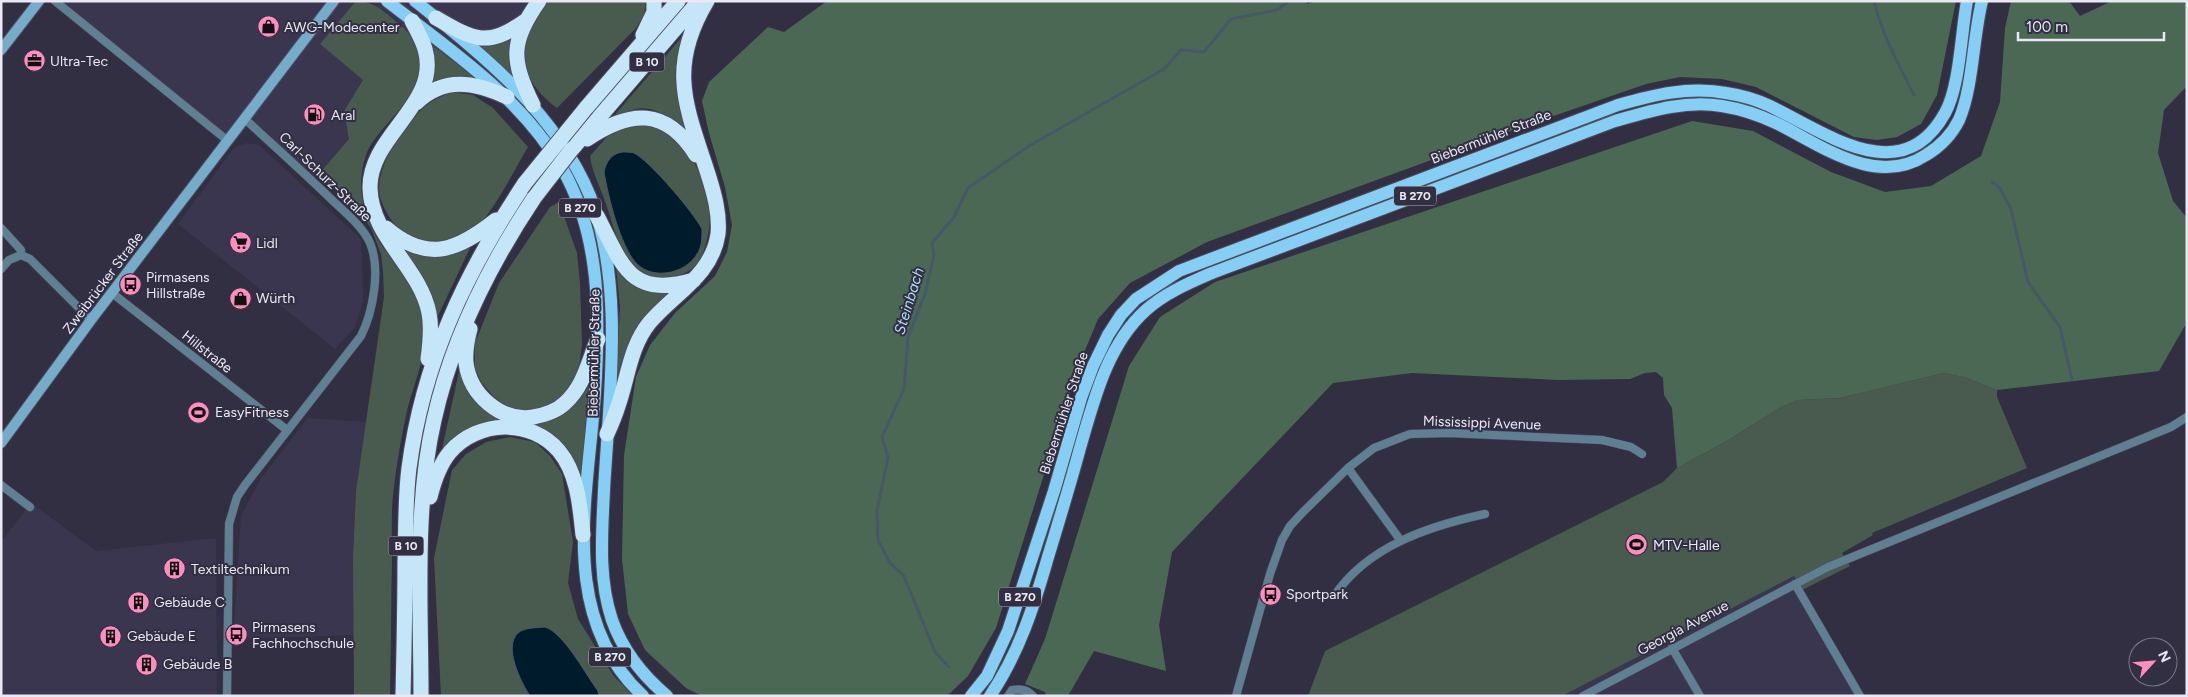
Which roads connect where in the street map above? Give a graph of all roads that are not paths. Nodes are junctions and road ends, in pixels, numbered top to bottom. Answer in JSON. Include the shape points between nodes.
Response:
{"nodes":[{"id":1,"x":39,"y":1,"type":"edge"},
{"id":2,"x":55,"y":1,"type":"edge"},
{"id":3,"x":334,"y":1,"type":"edge"},
{"id":4,"x":387,"y":1,"type":"edge"},
{"id":5,"x":540,"y":1,"type":"edge"},
{"id":6,"x":654,"y":1,"type":"edge"},
{"id":7,"x":678,"y":1,"type":"edge"},
{"id":8,"x":699,"y":1,"type":"edge"},
{"id":9,"x":707,"y":1,"type":"edge"},
{"id":10,"x":1967,"y":1,"type":"edge"},
{"id":11,"x":1982,"y":1,"type":"edge"},
{"id":12,"x":417,"y":2,"type":"edge"},
{"id":13,"x":436,"y":18,"type":"junction"},
{"id":14,"x":525,"y":20,"type":"junction"},
{"id":15,"x":412,"y":21,"type":"junction"},
{"id":16,"x":1,"y":50,"type":"edge"},
{"id":17,"x":634,"y":54,"type":"junction"},
{"id":18,"x":507,"y":97,"type":"junction"},
{"id":19,"x":533,"y":104,"type":"junction"},
{"id":20,"x":408,"y":112,"type":"junction"},
{"id":21,"x":245,"y":119,"type":"junction"},
{"id":22,"x":598,"y":126,"type":"junction"},
{"id":23,"x":228,"y":141,"type":"junction"},
{"id":24,"x":708,"y":173,"type":"junction"},
{"id":25,"x":506,"y":212,"type":"junction"},
{"id":26,"x":598,"y":216,"type":"junction"},
{"id":27,"x":376,"y":218,"type":"junction"},
{"id":28,"x":1,"y":228,"type":"edge"},
{"id":29,"x":22,"y":255,"type":"junction"},
{"id":30,"x":1,"y":269,"type":"edge"},
{"id":31,"x":695,"y":279,"type":"junction"},
{"id":32,"x":479,"y":291,"type":"junction"},
{"id":33,"x":112,"y":294,"type":"junction"},
{"id":34,"x":91,"y":320,"type":"junction"},
{"id":35,"x":598,"y":339,"type":"junction"},
{"id":36,"x":423,"y":397,"type":"junction"},
{"id":37,"x":2187,"y":417,"type":"edge"},
{"id":38,"x":286,"y":430,"type":"junction"},
{"id":39,"x":607,"y":434,"type":"junction"},
{"id":40,"x":1,"y":443,"type":"edge"},
{"id":41,"x":1642,"y":454,"type":"dead end"},
{"id":42,"x":1348,"y":468,"type":"junction"},
{"id":43,"x":1,"y":485,"type":"edge"},
{"id":44,"x":30,"y":507,"type":"dead end"},
{"id":45,"x":1485,"y":514,"type":"dead end"},
{"id":46,"x":422,"y":527,"type":"junction"},
{"id":47,"x":583,"y":535,"type":"junction"},
{"id":48,"x":1401,"y":541,"type":"junction"},
{"id":49,"x":1795,"y":584,"type":"junction"},
{"id":50,"x":1334,"y":596,"type":"dead end"},
{"id":51,"x":1672,"y":648,"type":"junction"},
{"id":52,"x":227,"y":696,"type":"edge"},
{"id":53,"x":403,"y":696,"type":"edge"},
{"id":54,"x":421,"y":696,"type":"edge"},
{"id":55,"x":643,"y":696,"type":"edge"},
{"id":56,"x":667,"y":696,"type":"edge"},
{"id":57,"x":971,"y":696,"type":"edge"},
{"id":58,"x":990,"y":696,"type":"edge"},
{"id":59,"x":1008,"y":696,"type":"edge"},
{"id":60,"x":1033,"y":696,"type":"edge"},
{"id":61,"x":1236,"y":696,"type":"edge"},
{"id":62,"x":1583,"y":696,"type":"edge"},
{"id":63,"x":1700,"y":696,"type":"edge"},
{"id":64,"x":1860,"y":696,"type":"edge"}],
"edges":[{"from":1,"to":16,"type":"street"},
{"from":2,"to":23,"type":"street"},
{"from":3,"to":21,"type":"street","name":"Zweibrücker Straße"},
{"from":4,"to":15,"type":"main road","number":"B 270"},
{"from":5,"to":14,"type":"highway"},
{"from":6,"to":17,"type":"highway","via":[[654,12]]},
{"from":7,"to":17,"type":"highway","number":"B 10"},
{"from":8,"to":22,"type":"highway","number":"B 10"},
{"from":9,"to":24,"type":"highway","via":[[689,36],[683,67],[686,103]]},
{"from":10,"to":57,"type":"main road","name":"Biebermühler Straße","number":"B 270","via":[[1955,81],[1946,112],[1930,135],[1911,148],[1888,153],[1864,151],[1767,105],[1726,93],[1690,90],[1650,96],[1618,105],[1179,271],[1136,299],[1108,335],[1093,366],[1005,639],[987,676]]},
{"from":11,"to":58,"type":"main road","number":"B 270","via":[[1959,119],[1940,146],[1917,162],[1889,168],[1866,166],[1750,112],[1705,104],[1668,106],[1615,121],[1221,270],[1184,285],[1157,302],[1130,329],[1111,358],[1090,414],[1029,620],[1007,669]]},
{"from":12,"to":13,"type":"main road","number":"B 270"},
{"from":13,"to":14,"type":"highway","via":[[474,37],[486,38],[505,34]]},
{"from":13,"to":19,"type":"main road","number":"B 270"},
{"from":14,"to":19,"type":"highway","via":[[516,57],[520,77]]},
{"from":15,"to":18,"type":"main road","number":"B 270"},
{"from":15,"to":20,"type":"highway","via":[[426,50],[427,74]]},
{"from":17,"to":25,"type":"highway","number":"B 10","bridge":true,"via":[[525,183]]},
{"from":18,"to":20,"type":"highway","via":[[486,88],[448,84],[428,93]]},
{"from":18,"to":35,"type":"main road","name":"Biebermühler Straße","number":"B 270","via":[[548,145],[582,212],[595,272]]},
{"from":19,"to":26,"type":"main road","name":"Biebermühler Straße","number":"B 270","via":[[573,161]]},
{"from":20,"to":27,"type":"highway","via":[[386,139],[370,175]]},
{"from":21,"to":23,"type":"street","name":"Zweibrücker Straße"},
{"from":21,"to":38,"type":"street","name":"Carl-Schurz-Straße","via":[[359,227],[373,252],[374,293],[369,321],[361,336]]},
{"from":22,"to":24,"type":"highway","via":[[632,118],[668,123],[682,134]]},
{"from":22,"to":32,"type":"highway","number":"B 10","bridge":true,"via":[[572,149],[534,198]]},
{"from":23,"to":33,"type":"street","name":"Zweibrücker Straße"},
{"from":24,"to":31,"type":"highway","via":[[715,199],[718,233],[710,259]]},
{"from":25,"to":27,"type":"highway","via":[[465,242],[440,250],[398,238]]},
{"from":25,"to":36,"type":"highway","number":"B 10","via":[[464,286]]},
{"from":26,"to":31,"type":"highway","via":[[626,268],[646,284],[660,287]]},
{"from":26,"to":39,"type":"main road","name":"Biebermühler Straße","number":"B 270","via":[[610,285]]},
{"from":27,"to":36,"type":"highway","via":[[418,283],[429,312],[430,348]]},
{"from":28,"to":29,"type":"street"},
{"from":29,"to":30,"type":"street","via":[[9,260]]},
{"from":29,"to":34,"type":"street","via":[[30,259]]},
{"from":31,"to":39,"type":"highway","via":[[649,323],[632,357]]},
{"from":32,"to":35,"type":"highway","via":[[466,347],[466,364],[481,396],[492,407],[509,416],[538,416],[563,405],[578,389]]},
{"from":32,"to":46,"type":"highway","number":"B 10","via":[[453,353],[434,422]]},
{"from":33,"to":34,"type":"street","name":"Zweibrücker Straße"},
{"from":33,"to":38,"type":"street","name":"Hillstraße"},
{"from":34,"to":40,"type":"street","name":"Zweibrücker Straße"},
{"from":35,"to":47,"type":"main road","name":"Biebermühler Straße","number":"B 270"},
{"from":36,"to":53,"type":"highway","number":"B 10","via":[[409,469]]},
{"from":37,"to":49,"type":"street","name":"Georgia Avenue","via":[[2171,427],[1828,567]]},
{"from":38,"to":52,"type":"street","name":"Carl-Schurz-Straße","via":[[237,497],[229,524]]},
{"from":39,"to":56,"type":"main road","name":"Biebermühler Straße","number":"B 270","via":[[602,555],[612,620],[639,670]]},
{"from":41,"to":42,"type":"street","name":"Mississippi Avenue","via":[[1623,444],[1602,440],[1422,433],[1386,442]]},
{"from":42,"to":48,"type":"street"},
{"from":42,"to":61,"type":"street","name":"Mississippi Avenue","via":[[1290,526],[1282,540]]},
{"from":43,"to":44,"type":"street"},
{"from":45,"to":48,"type":"street","via":[[1443,524]]},
{"from":46,"to":47,"type":"highway","via":[[438,471],[450,452],[482,430],[502,427],[522,428],[543,437],[559,450],[576,486]]},
{"from":46,"to":54,"type":"highway","number":"B 10"},
{"from":47,"to":55,"type":"main road","number":"B 270","via":[[591,609],[604,645],[615,664]]},
{"from":48,"to":50,"type":"street","via":[[1361,566]]},
{"from":49,"to":51,"type":"street","name":"Georgia Avenue"},
{"from":49,"to":64,"type":"street"},
{"from":51,"to":62,"type":"street","name":"Georgia Avenue"},
{"from":51,"to":63,"type":"street"},
{"from":59,"to":60,"type":"street","via":[[1012,690],[1020,689]]}]}
